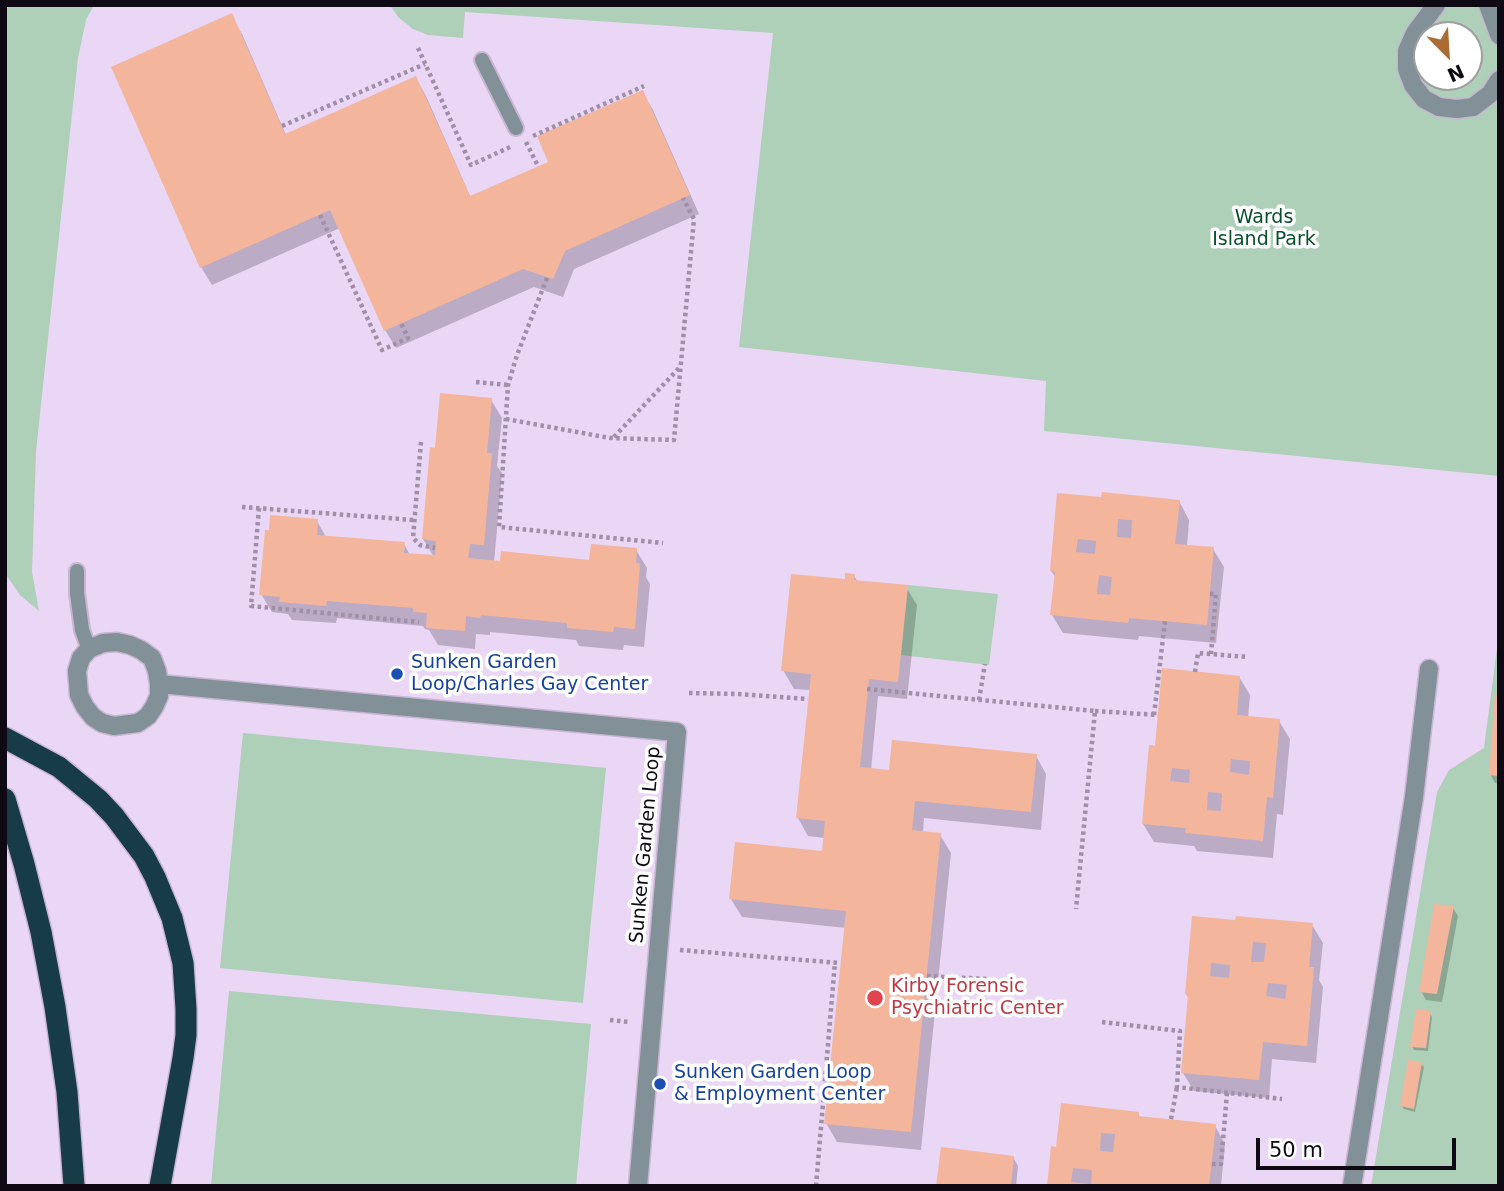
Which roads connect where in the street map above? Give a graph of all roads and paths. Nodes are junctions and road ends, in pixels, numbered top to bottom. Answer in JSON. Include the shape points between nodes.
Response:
{"nodes":[{"id":1,"x":1436,"y":5,"type":"edge"},
{"id":2,"x":1488,"y":5,"type":"edge"},
{"id":3,"x":1499,"y":35,"type":"edge"},
{"id":4,"x":482,"y":60,"type":"dead end"},
{"id":5,"x":425,"y":64,"type":"dead end"},
{"id":6,"x":1499,"y":80,"type":"edge"},
{"id":7,"x":282,"y":126,"type":"dead end"},
{"id":8,"x":521,"y":134,"type":"joint"},
{"id":9,"x":538,"y":166,"type":"dead end"},
{"id":10,"x":683,"y":198,"type":"dead end"},
{"id":11,"x":320,"y":215,"type":"dead end"},
{"id":12,"x":547,"y":278,"type":"dead end"},
{"id":13,"x":401,"y":323,"type":"dead end"},
{"id":14,"x":680,"y":366,"type":"junction"},
{"id":15,"x":476,"y":382,"type":"dead end"},
{"id":16,"x":508,"y":385,"type":"junction"},
{"id":17,"x":506,"y":419,"type":"junction"},
{"id":18,"x":614,"y":438,"type":"junction"},
{"id":19,"x":421,"y":442,"type":"dead end"},
{"id":20,"x":242,"y":507,"type":"dead end"},
{"id":21,"x":259,"y":508,"type":"junction"},
{"id":22,"x":414,"y":520,"type":"junction"},
{"id":23,"x":663,"y":542,"type":"dead end"},
{"id":24,"x":435,"y":548,"type":"dead end"},
{"id":25,"x":76,"y":571,"type":"dead end"},
{"id":26,"x":1210,"y":594,"type":"dead end"},
{"id":27,"x":1165,"y":621,"type":"dead end"},
{"id":28,"x":419,"y":622,"type":"dead end"},
{"id":29,"x":89,"y":649,"type":"junction"},
{"id":30,"x":1211,"y":654,"type":"junction"},
{"id":31,"x":1247,"y":657,"type":"dead end"},
{"id":32,"x":985,"y":664,"type":"dead end"},
{"id":33,"x":1429,"y":668,"type":"dead end"},
{"id":34,"x":1195,"y":671,"type":"dead end"},
{"id":35,"x":159,"y":684,"type":"junction"},
{"id":36,"x":867,"y":689,"type":"dead end"},
{"id":37,"x":689,"y":693,"type":"dead end"},
{"id":38,"x":808,"y":699,"type":"dead end"},
{"id":39,"x":979,"y":700,"type":"junction"},
{"id":40,"x":1095,"y":711,"type":"junction"},
{"id":41,"x":5,"y":738,"type":"edge"},
{"id":42,"x":5,"y":799,"type":"edge"},
{"id":43,"x":1076,"y":909,"type":"dead end"},
{"id":44,"x":659,"y":948,"type":"junction"},
{"id":45,"x":927,"y":976,"type":"dead end"},
{"id":46,"x":987,"y":979,"type":"dead end"},
{"id":47,"x":1102,"y":1022,"type":"dead end"},
{"id":48,"x":1177,"y":1087,"type":"junction"},
{"id":49,"x":1227,"y":1093,"type":"junction"},
{"id":50,"x":1282,"y":1099,"type":"dead end"},
{"id":51,"x":1171,"y":1119,"type":"dead end"},
{"id":52,"x":1212,"y":1164,"type":"dead end"},
{"id":53,"x":74,"y":1186,"type":"edge"},
{"id":54,"x":160,"y":1186,"type":"edge"},
{"id":55,"x":638,"y":1186,"type":"edge"},
{"id":56,"x":816,"y":1186,"type":"edge"},
{"id":57,"x":1352,"y":1186,"type":"edge"}],
"edges":[{"from":1,"to":6,"type":"street","via":[[1407,51],[1407,69],[1424,99],[1439,107],[1474,107]]},
{"from":2,"to":3,"type":"street"},
{"from":4,"to":8,"type":"lane"},
{"from":5,"to":7,"type":"path"},
{"from":8,"to":9,"type":"path"},
{"from":10,"to":14,"type":"path","via":[[694,219]]},
{"from":11,"to":13,"type":"path","via":[[382,350],[408,338]]},
{"from":12,"to":16,"type":"path"},
{"from":14,"to":18,"type":"path"},
{"from":14,"to":18,"type":"path","via":[[674,440]]},
{"from":15,"to":16,"type":"path"},
{"from":16,"to":17,"type":"path"},
{"from":17,"to":18,"type":"path"},
{"from":17,"to":23,"type":"path","via":[[499,527]]},
{"from":19,"to":22,"type":"path"},
{"from":20,"to":21,"type":"path"},
{"from":21,"to":22,"type":"path"},
{"from":21,"to":28,"type":"path","via":[[251,606]]},
{"from":22,"to":24,"type":"path","via":[[413,538]]},
{"from":25,"to":29,"type":"lane","via":[[82,630]]},
{"from":26,"to":30,"type":"path","via":[[1216,594]]},
{"from":27,"to":40,"type":"path","via":[[1156,715]]},
{"from":29,"to":35,"type":"street","via":[[117,642],[141,650],[152,658]]},
{"from":29,"to":35,"type":"street","via":[[77,671],[79,695],[102,723],[138,723],[154,707]]},
{"from":30,"to":31,"type":"path"},
{"from":30,"to":34,"type":"path","via":[[1198,653]]},
{"from":32,"to":39,"type":"path"},
{"from":33,"to":57,"type":"street"},
{"from":35,"to":44,"type":"street","name":"Sunken Garden Loop","via":[[677,732]]},
{"from":36,"to":39,"type":"path"},
{"from":37,"to":38,"type":"path"},
{"from":39,"to":40,"type":"path"},
{"from":40,"to":43,"type":"path"},
{"from":41,"to":54,"type":"highway","via":[[59,767],[114,816],[155,877],[172,918],[186,985],[186,1035]]},
{"from":42,"to":53,"type":"highway","via":[[41,932],[55,1007]]},
{"from":44,"to":55,"type":"street","name":"Sunken Garden Loop"},
{"from":44,"to":56,"type":"path","via":[[838,962]]},
{"from":45,"to":46,"type":"path"},
{"from":47,"to":48,"type":"path","via":[[1181,1031]]},
{"from":48,"to":49,"type":"path"},
{"from":48,"to":51,"type":"path"},
{"from":49,"to":50,"type":"path"},
{"from":49,"to":52,"type":"path","via":[[1221,1164]]}]}
